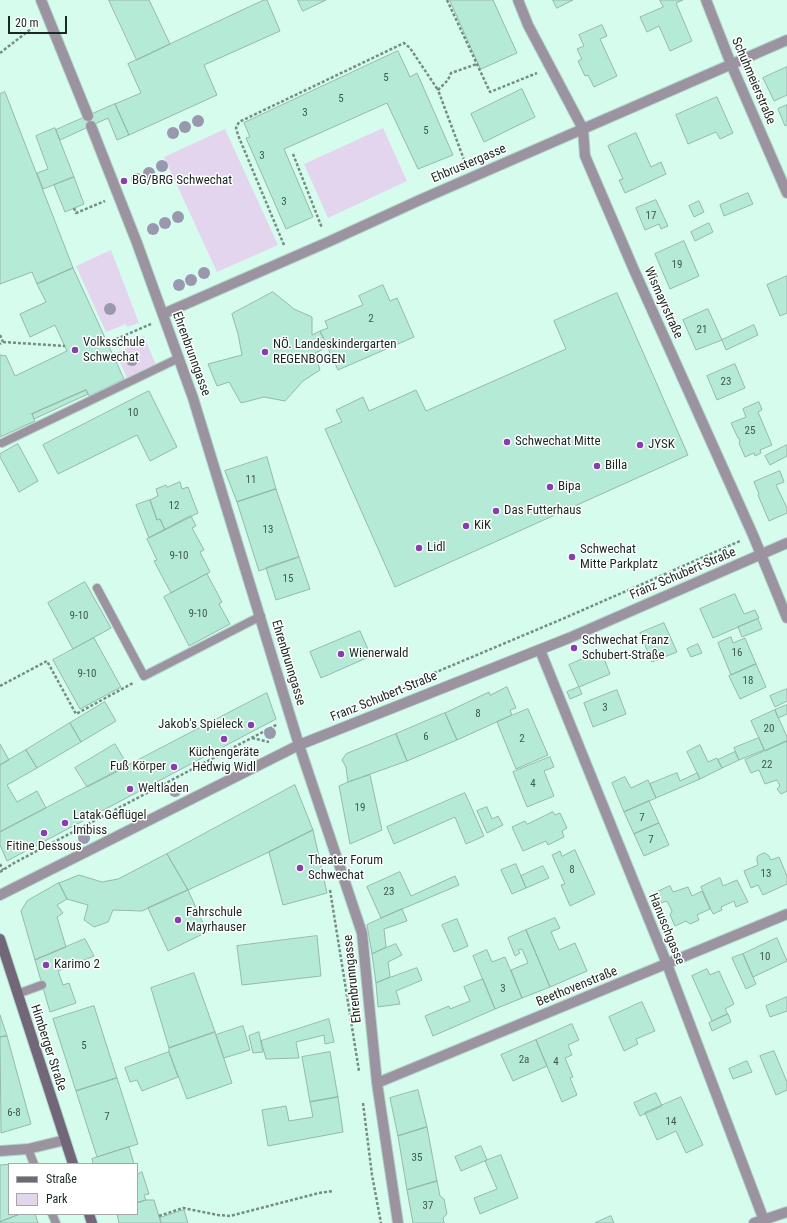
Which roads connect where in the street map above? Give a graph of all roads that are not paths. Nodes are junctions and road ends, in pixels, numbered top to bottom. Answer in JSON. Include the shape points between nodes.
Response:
{"nodes":[{"id":1,"x":41,"y":0,"type":"edge"},
{"id":2,"x":518,"y":0,"type":"edge"},
{"id":3,"x":706,"y":0,"type":"edge"},
{"id":4,"x":787,"y":40,"type":"edge"},
{"id":5,"x":731,"y":64,"type":"junction"},
{"id":6,"x":583,"y":129,"type":"junction"},
{"id":7,"x":787,"y":193,"type":"edge"},
{"id":8,"x":163,"y":314,"type":"junction"},
{"id":9,"x":179,"y":358,"type":"junction"},
{"id":10,"x":2,"y":443,"type":"dead end"},
{"id":11,"x":787,"y":543,"type":"edge"},
{"id":12,"x":761,"y":554,"type":"junction"},
{"id":13,"x":97,"y":588,"type":"dead end"},
{"id":14,"x":261,"y":616,"type":"junction"},
{"id":15,"x":787,"y":618,"type":"edge"},
{"id":16,"x":540,"y":650,"type":"junction"},
{"id":17,"x":299,"y":745,"type":"junction"},
{"id":18,"x":0,"y":895,"type":"edge"},
{"id":19,"x":787,"y":914,"type":"edge"},
{"id":20,"x":0,"y":939,"type":"edge"},
{"id":21,"x":667,"y":964,"type":"junction"},
{"id":22,"x":42,"y":985,"type":"dead end"},
{"id":23,"x":17,"y":994,"type":"junction"},
{"id":24,"x":377,"y":1083,"type":"junction"},
{"id":25,"x":65,"y":1140,"type":"junction"},
{"id":26,"x":28,"y":1148,"type":"junction"},
{"id":27,"x":0,"y":1151,"type":"edge"},
{"id":28,"x":34,"y":1163,"type":"edge"},
{"id":29,"x":73,"y":1163,"type":"edge"},
{"id":30,"x":787,"y":1212,"type":"edge"},
{"id":31,"x":761,"y":1222,"type":"edge"},
{"id":32,"x":398,"y":1223,"type":"edge"}],
"edges":[{"from":1,"to":8,"type":"street","name":"Ehrenbrunngasse"},
{"from":2,"to":6,"type":"street","name":"Wismayrstraße","via":[[528,25]]},
{"from":3,"to":5,"type":"street","name":"Schuhmeierstraße"},
{"from":4,"to":5,"type":"street","name":"Ehbrustergasse"},
{"from":5,"to":6,"type":"street","name":"Ehbrustergasse"},
{"from":5,"to":7,"type":"street","name":"Schuhmeierstraße"},
{"from":6,"to":8,"type":"street","name":"Ehbrustergasse"},
{"from":6,"to":12,"type":"street","name":"Wismayrstraße","via":[[585,156]]},
{"from":8,"to":9,"type":"street","name":"Ehrenbrunngasse"},
{"from":9,"to":10,"type":"lane"},
{"from":9,"to":14,"type":"street","name":"Ehrenbrunngasse"},
{"from":11,"to":12,"type":"street","name":"Franz Schubert-Straße"},
{"from":12,"to":15,"type":"street","name":"Wismayrstraße"},
{"from":12,"to":16,"type":"street","name":"Franz Schubert-Straße"},
{"from":13,"to":14,"type":"lane","via":[[144,676]]},
{"from":14,"to":17,"type":"street","name":"Ehrenbrunngasse"},
{"from":16,"to":17,"type":"street","name":"Franz Schubert-Straße"},
{"from":16,"to":21,"type":"street","name":"Hanuschgasse"},
{"from":17,"to":18,"type":"street","name":"Franz Schubert-Straße"},
{"from":17,"to":24,"type":"street","name":"Ehrenbrunngasse","via":[[362,933]]},
{"from":19,"to":21,"type":"street","name":"Beethovenstraße"},
{"from":20,"to":23,"type":"main road","name":"Himberger Straße"},
{"from":21,"to":24,"type":"street","name":"Beethovenstraße"},
{"from":21,"to":31,"type":"street","name":"Hanuschgasse"},
{"from":22,"to":23,"type":"lane"},
{"from":23,"to":25,"type":"main road","name":"Himberger Straße"},
{"from":24,"to":32,"type":"street","name":"Ehrenbrunngasse"},
{"from":25,"to":26,"type":"street"},
{"from":25,"to":29,"type":"main road","name":"Himberger Straße"},
{"from":26,"to":27,"type":"street"},
{"from":26,"to":28,"type":"lane"},
{"from":30,"to":31,"type":"street"}]}
